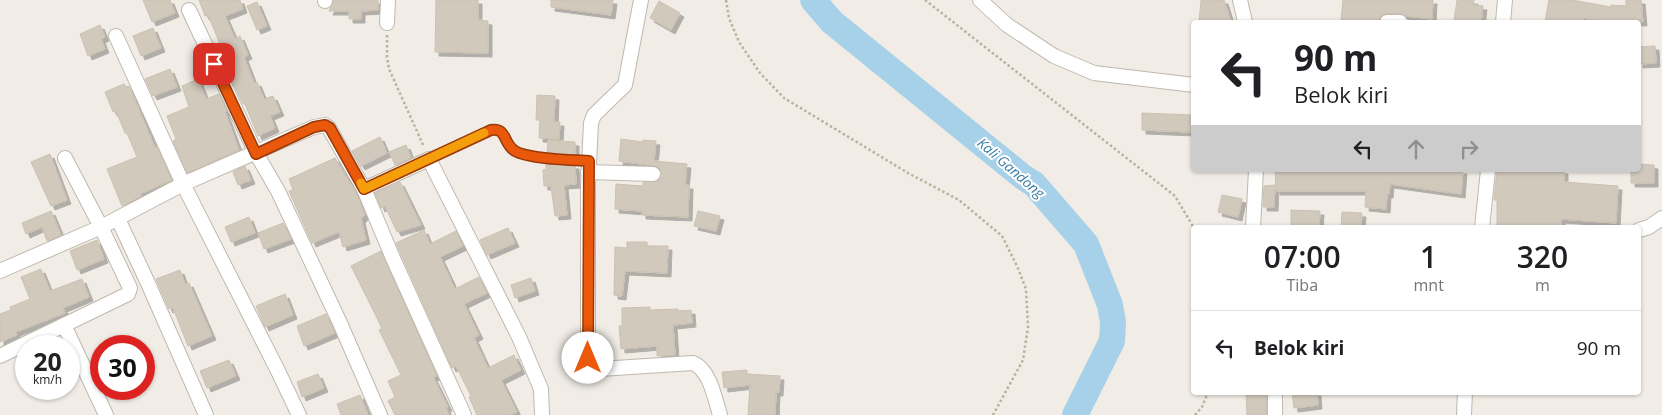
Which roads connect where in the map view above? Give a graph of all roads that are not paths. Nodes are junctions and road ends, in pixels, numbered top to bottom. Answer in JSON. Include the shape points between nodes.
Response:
{"nodes":[{"id":1,"x":388,"y":0,"type":"edge"},
{"id":2,"x":641,"y":0,"type":"edge"},
{"id":3,"x":980,"y":0,"type":"edge"},
{"id":4,"x":1240,"y":0,"type":"edge"},
{"id":5,"x":1505,"y":0,"type":"edge"},
{"id":6,"x":189,"y":10,"type":"dead end"},
{"id":7,"x":1245,"y":20,"type":"edge"},
{"id":8,"x":1503,"y":20,"type":"edge"},
{"id":9,"x":387,"y":23,"type":"road end"},
{"id":10,"x":116,"y":36,"type":"dead end"},
{"id":11,"x":1191,"y":85,"type":"edge"},
{"id":12,"x":256,"y":154,"type":"junction"},
{"id":13,"x":65,"y":158,"type":"dead end"},
{"id":14,"x":429,"y":159,"type":"junction"},
{"id":15,"x":589,"y":166,"type":"junction"},
{"id":16,"x":1256,"y":172,"type":"edge"},
{"id":17,"x":1488,"y":172,"type":"edge"},
{"id":18,"x":652,"y":174,"type":"dead end"},
{"id":19,"x":183,"y":184,"type":"junction"},
{"id":20,"x":364,"y":189,"type":"junction"},
{"id":21,"x":1662,"y":218,"type":"edge"},
{"id":22,"x":118,"y":219,"type":"junction"},
{"id":23,"x":1253,"y":225,"type":"edge"},
{"id":24,"x":1482,"y":225,"type":"edge"},
{"id":25,"x":101,"y":227,"type":"junction"},
{"id":26,"x":1641,"y":229,"type":"edge"},
{"id":27,"x":0,"y":271,"type":"edge"},
{"id":28,"x":64,"y":325,"type":"junction"},
{"id":29,"x":0,"y":356,"type":"edge"},
{"id":30,"x":1275,"y":395,"type":"edge"},
{"id":31,"x":1465,"y":395,"type":"edge"},
{"id":32,"x":106,"y":415,"type":"edge"},
{"id":33,"x":206,"y":415,"type":"edge"},
{"id":34,"x":299,"y":415,"type":"edge"},
{"id":35,"x":380,"y":415,"type":"edge"},
{"id":36,"x":464,"y":415,"type":"edge"},
{"id":37,"x":542,"y":415,"type":"edge"},
{"id":38,"x":720,"y":415,"type":"edge"},
{"id":39,"x":1276,"y":415,"type":"edge"},
{"id":40,"x":1464,"y":415,"type":"edge"}],
"edges":[{"from":1,"to":9,"type":"street"},
{"from":2,"to":15,"type":"street","via":[[625,85],[594,114],[591,123]]},
{"from":3,"to":11,"type":"street","via":[[1007,25],[1047,52],[1094,73]]},
{"from":4,"to":7,"type":"street"},
{"from":5,"to":8,"type":"street"},
{"from":6,"to":12,"type":"street"},
{"from":10,"to":19,"type":"street"},
{"from":12,"to":19,"type":"street"},
{"from":12,"to":20,"type":"street","via":[[325,125],[330,128]]},
{"from":12,"to":35,"type":"street","via":[[282,200]]},
{"from":13,"to":25,"type":"street"},
{"from":14,"to":15,"type":"lane","via":[[496,129],[502,132],[510,147],[520,153]]},
{"from":14,"to":20,"type":"street"},
{"from":14,"to":37,"type":"street","via":[[519,337],[541,388]]},
{"from":15,"to":18,"type":"street"},
{"from":15,"to":38,"type":"street","via":[[588,358],[592,367],[693,363],[706,376]]},
{"from":16,"to":23,"type":"street"},
{"from":17,"to":24,"type":"street"},
{"from":19,"to":22,"type":"street"},
{"from":19,"to":34,"type":"street"},
{"from":20,"to":36,"type":"street"},
{"from":21,"to":26,"type":"street"},
{"from":22,"to":25,"type":"street"},
{"from":22,"to":33,"type":"street"},
{"from":25,"to":27,"type":"street"},
{"from":25,"to":28,"type":"street","via":[[130,288],[128,294]]},
{"from":28,"to":29,"type":"street"},
{"from":28,"to":32,"type":"street"},
{"from":30,"to":39,"type":"street"},
{"from":31,"to":40,"type":"street"}]}
